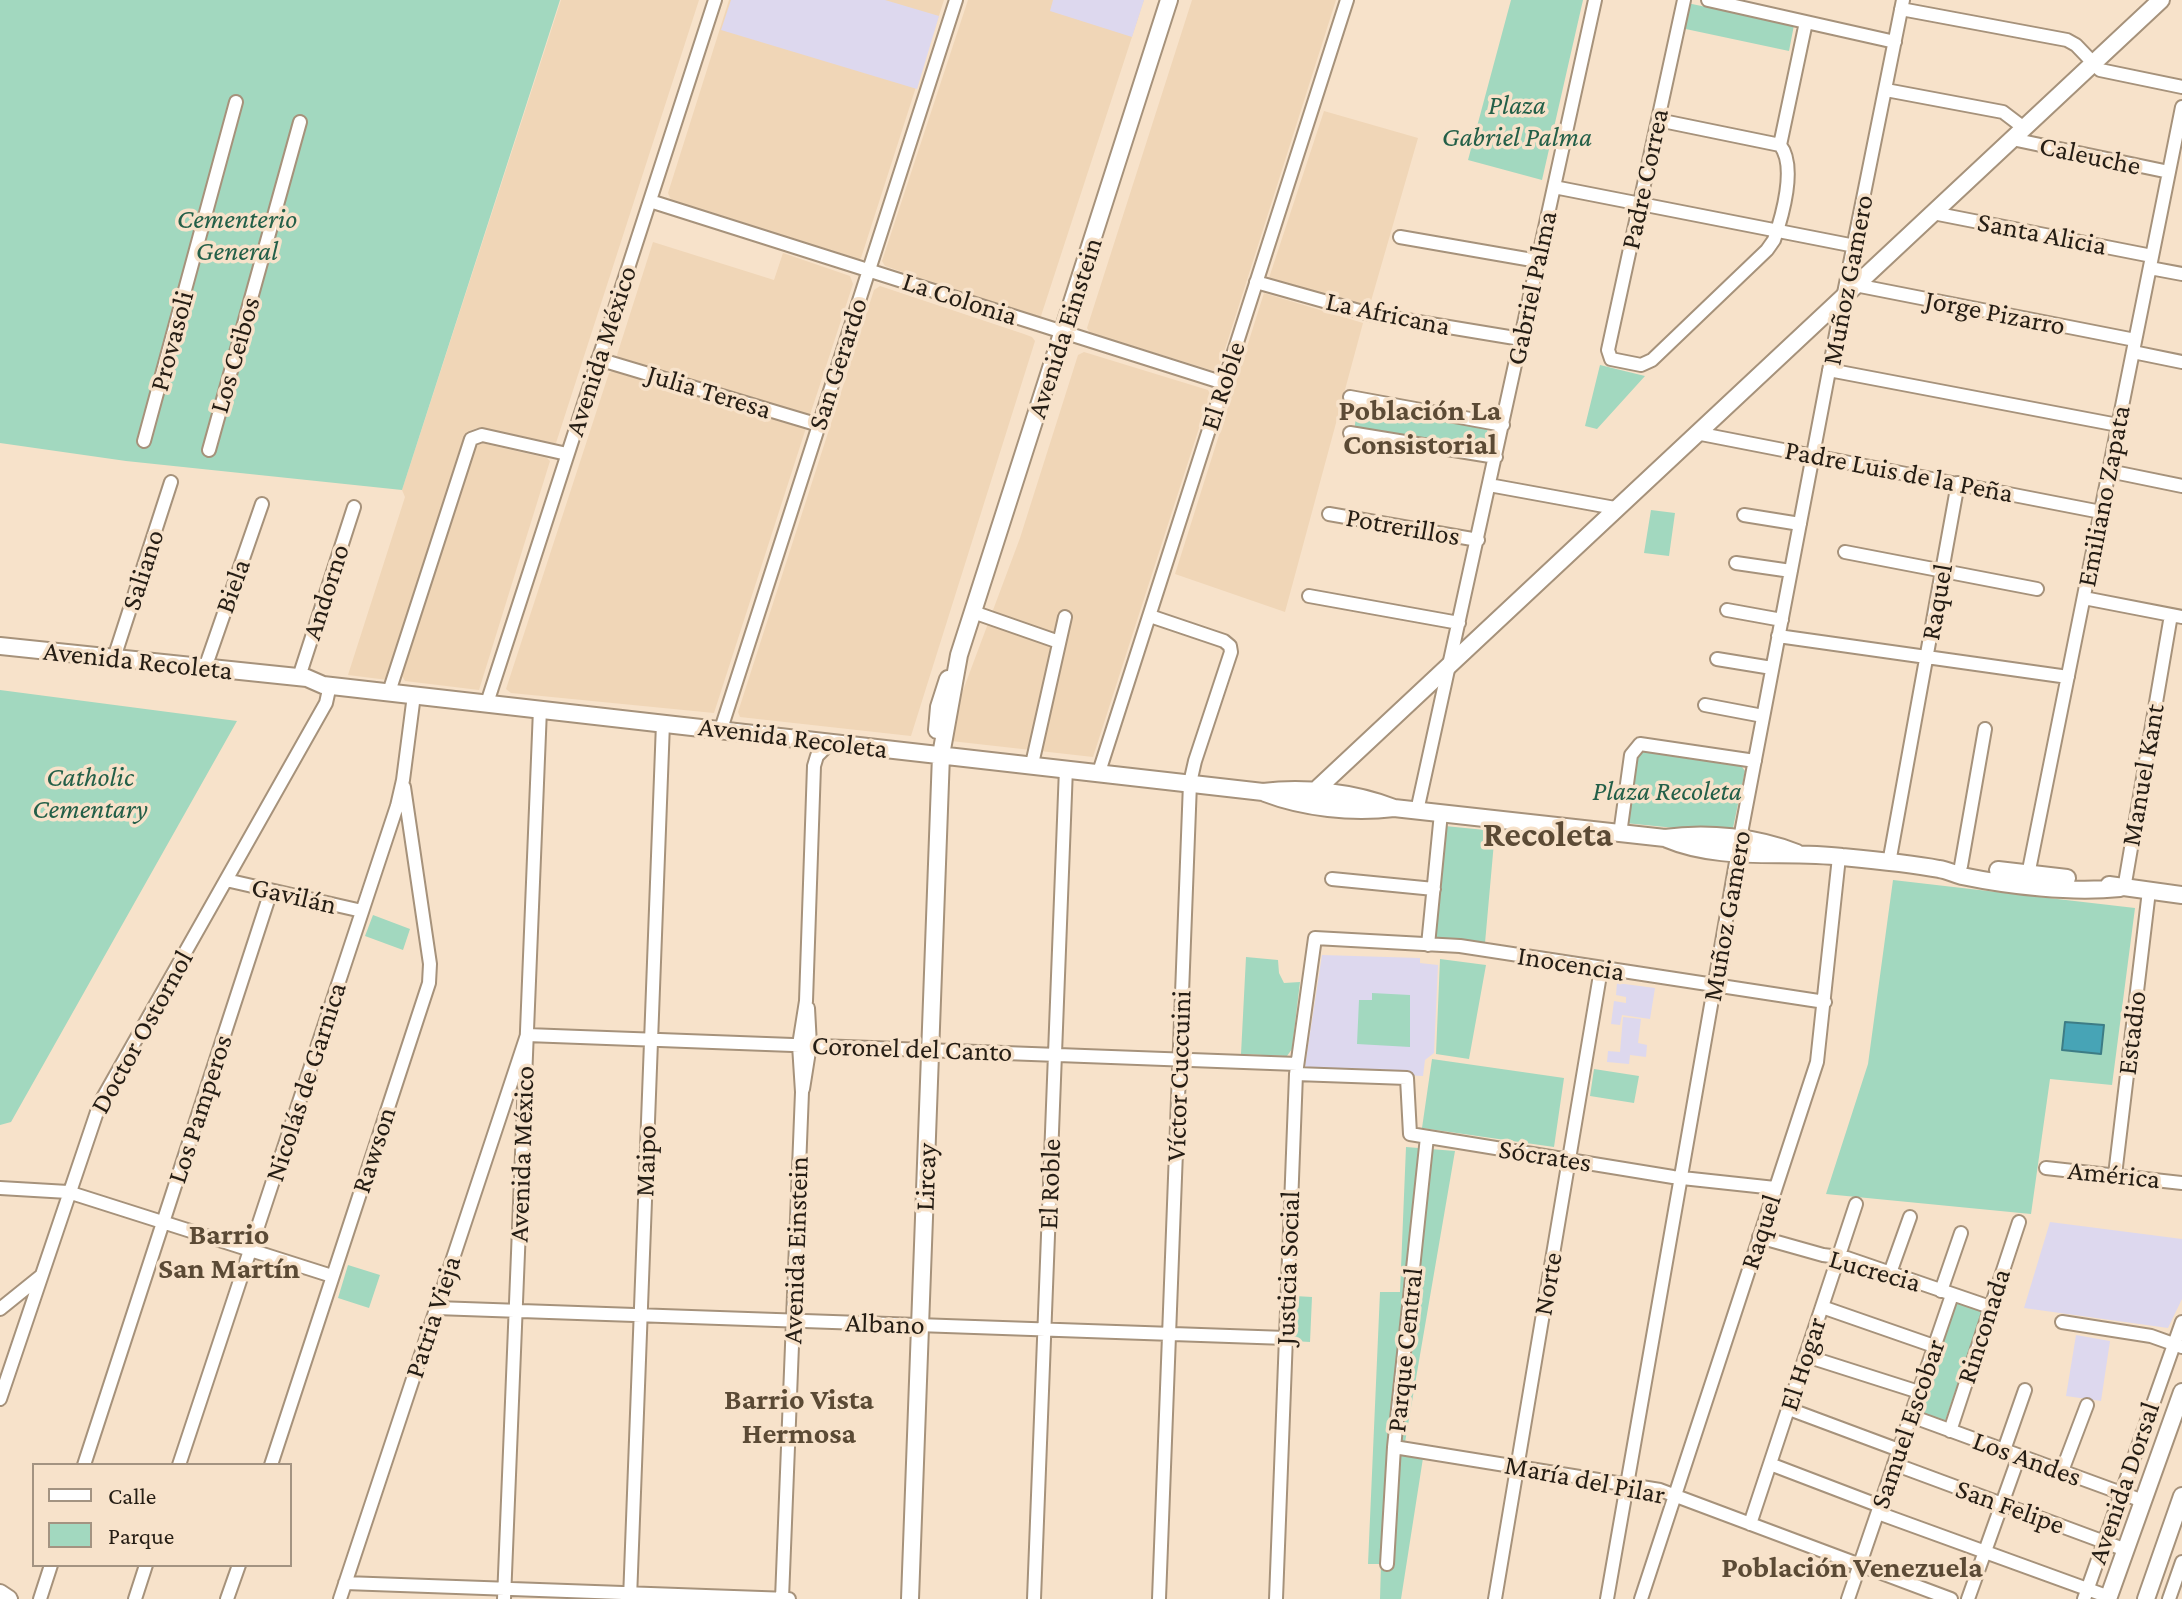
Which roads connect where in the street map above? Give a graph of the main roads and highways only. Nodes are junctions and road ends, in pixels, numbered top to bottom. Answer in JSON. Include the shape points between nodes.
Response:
{"nodes":[{"id":1,"x":1169,"y":0,"type":"edge"},
{"id":2,"x":2151,"y":3,"type":"edge"},
{"id":3,"x":0,"y":646,"type":"edge"},
{"id":4,"x":959,"y":655,"type":"junction"},
{"id":5,"x":0,"y":657,"type":"edge"},
{"id":6,"x":327,"y":685,"type":"junction"},
{"id":7,"x":939,"y":707,"type":"junction"},
{"id":8,"x":907,"y":751,"type":"junction"},
{"id":9,"x":941,"y":755,"type":"junction"},
{"id":10,"x":1308,"y":798,"type":"junction"},
{"id":11,"x":1941,"y":869,"type":"junction"},
{"id":12,"x":2028,"y":879,"type":"junction"},
{"id":13,"x":2182,"y":895,"type":"edge"},
{"id":14,"x":2182,"y":1392,"type":"edge"},
{"id":15,"x":2182,"y":1496,"type":"edge"},
{"id":16,"x":0,"y":1593,"type":"edge"},
{"id":17,"x":2109,"y":1598,"type":"edge"},
{"id":18,"x":9,"y":1599,"type":"edge"},
{"id":19,"x":910,"y":1599,"type":"edge"},
{"id":20,"x":2146,"y":1599,"type":"edge"}],
"edges":[{"from":1,"to":4,"type":"main road","name":"Avenida Einstein"},
{"from":2,"to":10,"type":"main road","via":[[2092,65]]},
{"from":3,"to":6,"type":"main road","name":"Avenida Recoleta","via":[[299,677]]},
{"from":4,"to":7,"type":"main road","name":"Avenida Einstein"},
{"from":4,"to":9,"type":"main road","name":"Avenida Einstein"},
{"from":5,"to":6,"type":"main road","name":"Avenida Recoleta","via":[[306,689]]},
{"from":6,"to":8,"type":"main road","name":"Avenida Recoleta"},
{"from":7,"to":8,"type":"main road","via":[[928,733]]},
{"from":7,"to":9,"type":"main road","name":"Avenida Einstein"},
{"from":8,"to":9,"type":"main road","name":"Avenida Recoleta"},
{"from":9,"to":10,"type":"main road","name":"Avenida Recoleta","via":[[1263,792],[1285,801]]},
{"from":9,"to":19,"type":"main road","name":"Lircay"},
{"from":10,"to":11,"type":"main road","name":"Avenida Recoleta","via":[[1373,810],[1665,838],[1685,846],[1739,846],[1774,856],[1797,853]]},
{"from":11,"to":12,"type":"main road","name":"Avenida Recoleta","via":[[1960,876]]},
{"from":11,"to":12,"type":"main road","name":"Avenida Recoleta","via":[[1961,866]]},
{"from":12,"to":13,"type":"main road","name":"Avenida Recoleta","via":[[2078,879]]},
{"from":14,"to":17,"type":"main road","name":"Avenida Dorsal"},
{"from":15,"to":20,"type":"main road","name":"Avenida Dorsal"},
{"from":16,"to":18,"type":"main road"}]}
